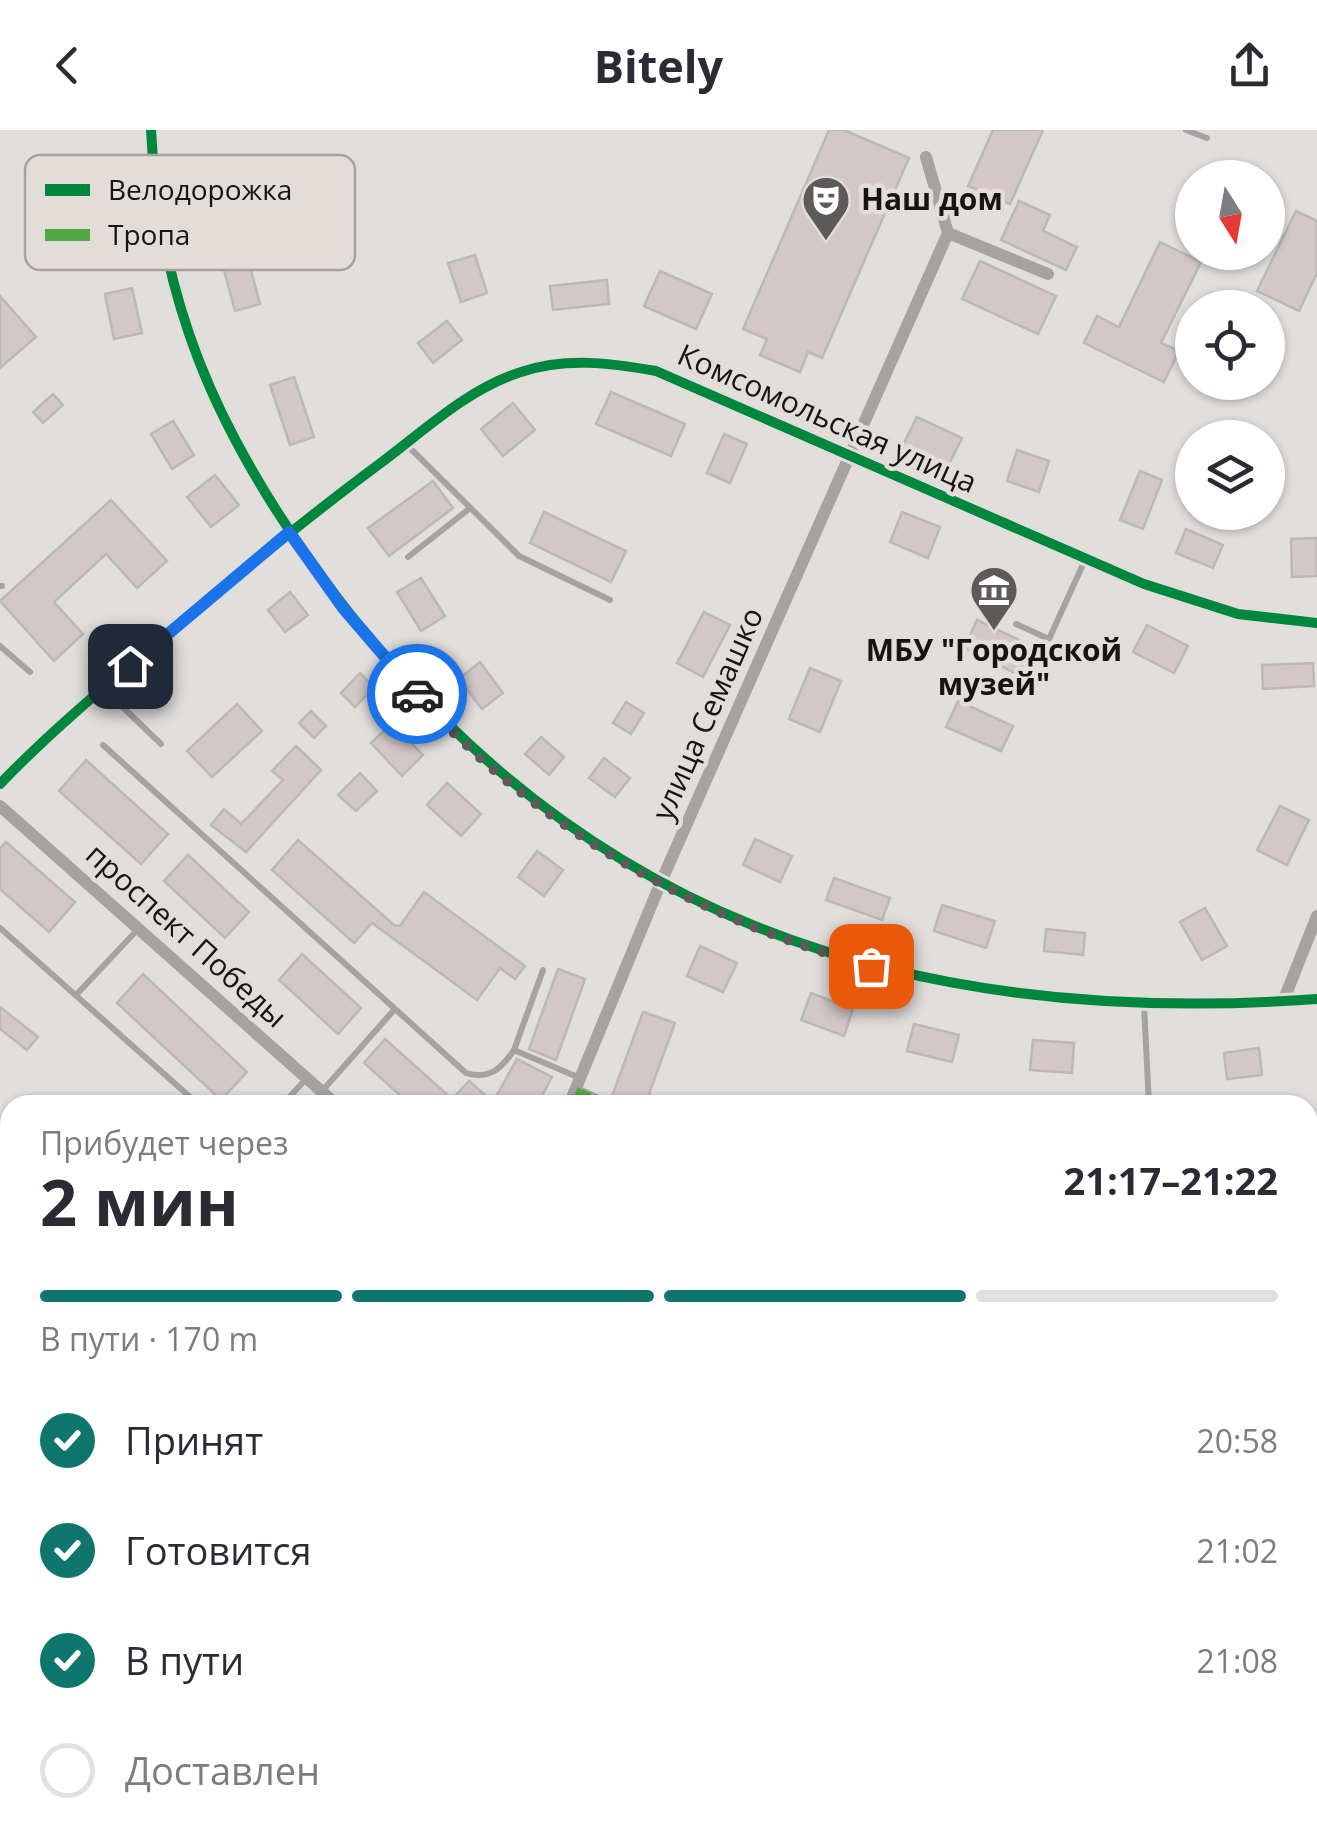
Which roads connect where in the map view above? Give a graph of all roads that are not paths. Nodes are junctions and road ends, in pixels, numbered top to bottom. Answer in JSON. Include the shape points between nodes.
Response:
{"nodes":[{"id":1,"x":150,"y":130,"type":"edge"},
{"id":2,"x":1186,"y":130,"type":"edge"},
{"id":3,"x":1207,"y":138,"type":"dead end"},
{"id":4,"x":152,"y":155,"type":"edge"},
{"id":5,"x":926,"y":157,"type":"dead end"},
{"id":6,"x":948,"y":233,"type":"junction"},
{"id":7,"x":171,"y":270,"type":"edge"},
{"id":8,"x":1048,"y":274,"type":"dead end"},
{"id":9,"x":406,"y":444,"type":"junction"},
{"id":10,"x":850,"y":455,"type":"junction"},
{"id":11,"x":469,"y":508,"type":"junction"},
{"id":12,"x":289,"y":532,"type":"junction"},
{"id":13,"x":408,"y":557,"type":"dead end"},
{"id":14,"x":1086,"y":559,"type":"junction"},
{"id":15,"x":610,"y":600,"type":"dead end"},
{"id":16,"x":1317,"y":622,"type":"edge"},
{"id":17,"x":1016,"y":624,"type":"dead end"},
{"id":18,"x":0,"y":646,"type":"edge"},
{"id":19,"x":30,"y":672,"type":"dead end"},
{"id":20,"x":104,"y":688,"type":"junction"},
{"id":21,"x":103,"y":744,"type":"dead end"},
{"id":22,"x":160,"y":744,"type":"dead end"},
{"id":23,"x":0,"y":784,"type":"edge"},
{"id":24,"x":0,"y":806,"type":"edge"},
{"id":25,"x":661,"y":882,"type":"junction"},
{"id":26,"x":1317,"y":916,"type":"edge"},
{"id":27,"x":141,"y":927,"type":"junction"},
{"id":28,"x":0,"y":928,"type":"edge"},
{"id":29,"x":543,"y":970,"type":"dead end"},
{"id":30,"x":76,"y":995,"type":"junction"},
{"id":31,"x":1317,"y":999,"type":"edge"},
{"id":32,"x":1282,"y":1002,"type":"junction"},
{"id":33,"x":1144,"y":1005,"type":"junction"},
{"id":34,"x":394,"y":1010,"type":"junction"},
{"id":35,"x":514,"y":1050,"type":"junction"},
{"id":36,"x":307,"y":1078,"type":"junction"},
{"id":37,"x":579,"y":1085,"type":"junction"},
{"id":38,"x":322,"y":1091,"type":"junction"},
{"id":39,"x":188,"y":1095,"type":"edge"},
{"id":40,"x":291,"y":1095,"type":"edge"},
{"id":41,"x":326,"y":1095,"type":"edge"},
{"id":42,"x":574,"y":1095,"type":"edge"},
{"id":43,"x":592,"y":1095,"type":"edge"},
{"id":44,"x":1148,"y":1095,"type":"edge"}],
"edges":[{"from":1,"to":4,"type":"street"},
{"from":2,"to":3,"type":"lane"},
{"from":5,"to":6,"type":"street"},
{"from":6,"to":8,"type":"street"},
{"from":6,"to":10,"type":"street","name":"улица Семашко"},
{"from":7,"to":12,"type":"street","via":[[213,403]]},
{"from":9,"to":10,"type":"street","name":"Комсомольская улица","via":[[484,388],[522,372],[590,362],[656,371]]},
{"from":9,"to":11,"type":"lane"},
{"from":9,"to":12,"type":"street","name":"Комсомольская улица"},
{"from":10,"to":14,"type":"street","name":"Комсомольская улица"},
{"from":10,"to":25,"type":"street","name":"улица Семашко"},
{"from":11,"to":13,"type":"lane"},
{"from":11,"to":15,"type":"lane","via":[[519,556]]},
{"from":12,"to":20,"type":"street","name":"Комсомольская улица"},
{"from":12,"to":25,"type":"street","via":[[343,608],[463,742],[579,832]]},
{"from":14,"to":16,"type":"street","name":"Комсомольская улица","via":[[1190,602]]},
{"from":14,"to":17,"type":"lane","via":[[1049,639]]},
{"from":18,"to":19,"type":"lane"},
{"from":20,"to":22,"type":"lane"},
{"from":20,"to":23,"type":"street","name":"Комсомольская улица"},
{"from":21,"to":34,"type":"lane"},
{"from":24,"to":27,"type":"street","name":"проспект Победы"},
{"from":25,"to":33,"type":"street","via":[[843,959],[1009,995]]},
{"from":25,"to":37,"type":"street","name":"улица Семашко"},
{"from":26,"to":32,"type":"street"},
{"from":27,"to":30,"type":"lane"},
{"from":27,"to":36,"type":"street","name":"проспект Победы"},
{"from":28,"to":30,"type":"lane"},
{"from":29,"to":35,"type":"lane"},
{"from":30,"to":39,"type":"lane"},
{"from":31,"to":32,"type":"street"},
{"from":32,"to":33,"type":"street"},
{"from":33,"to":44,"type":"lane"},
{"from":34,"to":35,"type":"lane","via":[[466,1073],[493,1073]]},
{"from":34,"to":38,"type":"lane"},
{"from":35,"to":37,"type":"lane"},
{"from":36,"to":38,"type":"street","name":"проспект Победы"},
{"from":36,"to":40,"type":"lane"},
{"from":37,"to":42,"type":"street","name":"улица Семашко"},
{"from":37,"to":43,"type":"street"},
{"from":38,"to":41,"type":"street","name":"проспект Победы"}]}
